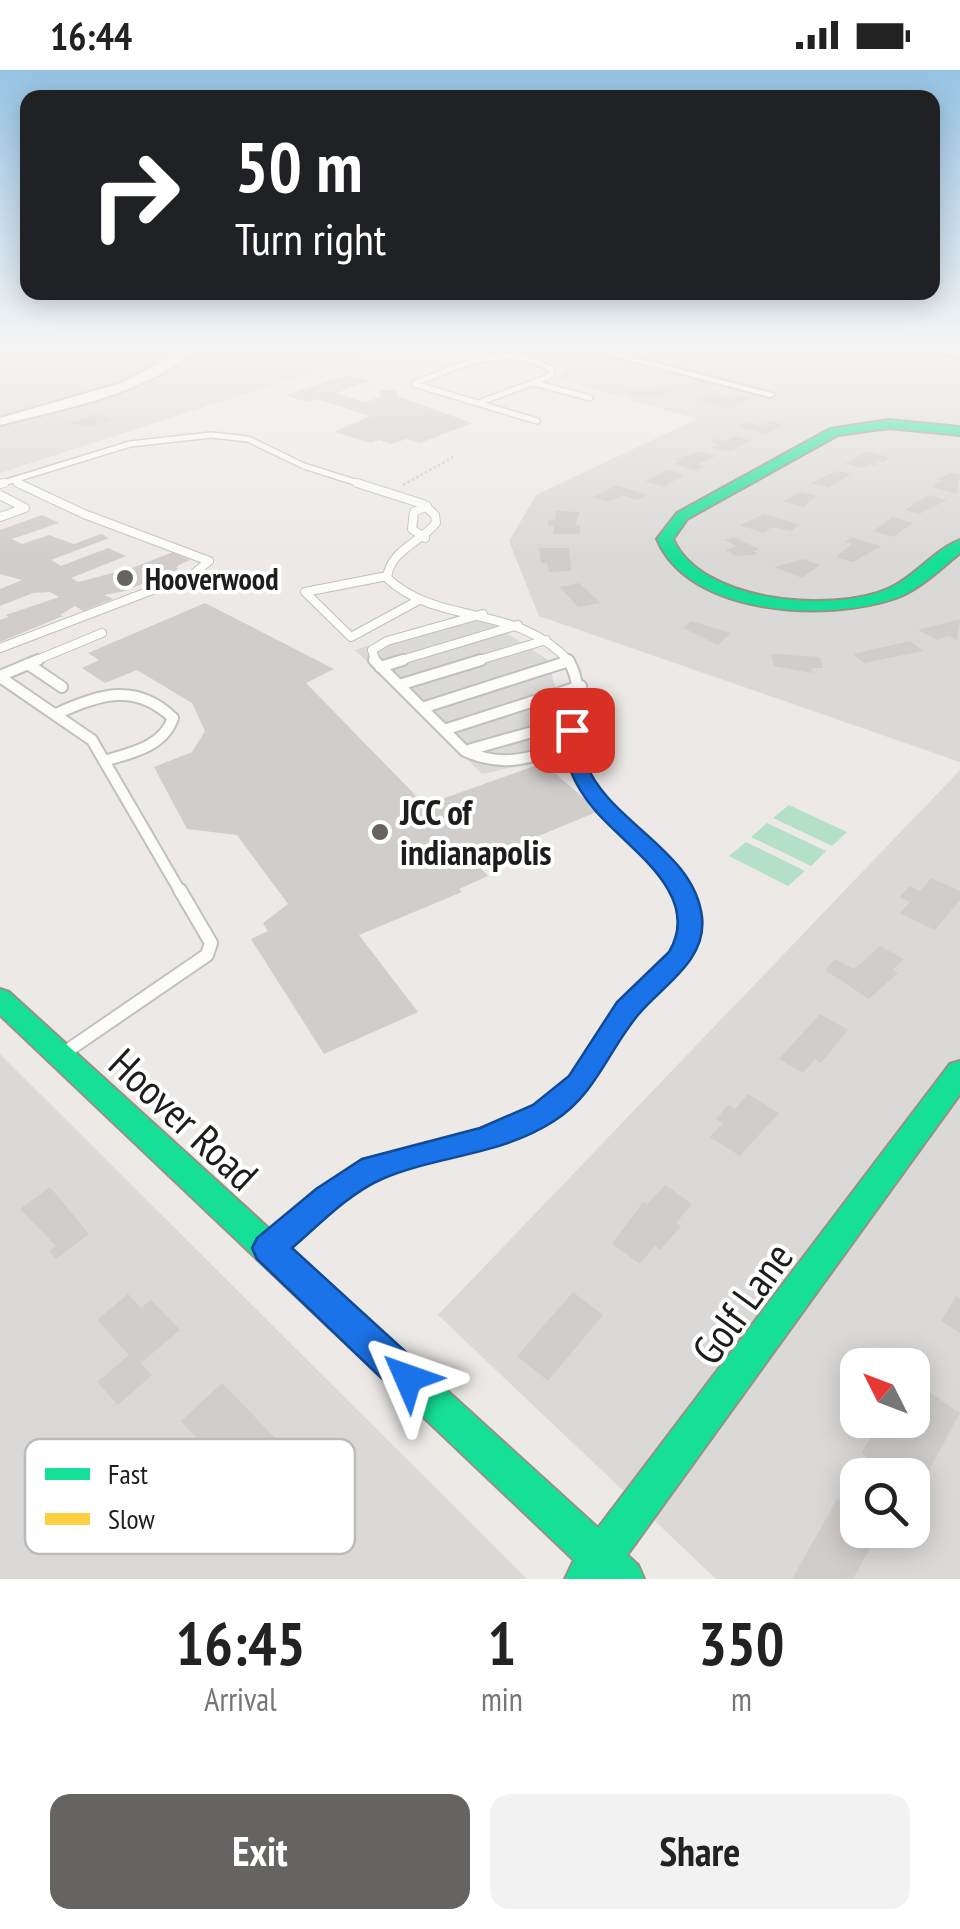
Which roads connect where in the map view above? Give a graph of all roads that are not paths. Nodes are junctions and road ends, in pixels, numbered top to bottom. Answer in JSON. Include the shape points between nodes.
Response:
{"nodes":[{"id":1,"x":529,"y":418,"type":"edge"},
{"id":2,"x":537,"y":421,"type":"dead end"},
{"id":3,"x":950,"y":429,"type":"edge"},
{"id":4,"x":6,"y":482,"type":"edge"},
{"id":5,"x":2,"y":498,"type":"edge"},
{"id":6,"x":426,"y":506,"type":"junction"},
{"id":7,"x":0,"y":517,"type":"edge"},
{"id":8,"x":425,"y":538,"type":"junction"},
{"id":9,"x":960,"y":545,"type":"edge"},
{"id":10,"x":387,"y":576,"type":"junction"},
{"id":11,"x":418,"y":600,"type":"junction"},
{"id":12,"x":484,"y":613,"type":"junction"},
{"id":13,"x":518,"y":625,"type":"junction"},
{"id":14,"x":102,"y":633,"type":"dead end"},
{"id":15,"x":546,"y":640,"type":"junction"},
{"id":16,"x":0,"y":648,"type":"edge"},
{"id":17,"x":569,"y":661,"type":"junction"},
{"id":18,"x":28,"y":664,"type":"junction"},
{"id":19,"x":380,"y":667,"type":"junction"},
{"id":20,"x":0,"y":676,"type":"edge"},
{"id":21,"x":399,"y":686,"type":"junction"},
{"id":22,"x":581,"y":686,"type":"junction"},
{"id":23,"x":62,"y":687,"type":"dead end"},
{"id":24,"x":422,"y":708,"type":"junction"},
{"id":25,"x":56,"y":714,"type":"junction"},
{"id":26,"x":575,"y":720,"type":"junction"},
{"id":27,"x":444,"y":730,"type":"junction"},
{"id":28,"x":572,"y":745,"type":"junction"},
{"id":29,"x":466,"y":752,"type":"junction"},
{"id":30,"x":104,"y":761,"type":"junction"},
{"id":31,"x":0,"y":999,"type":"edge"},
{"id":32,"x":60,"y":1055,"type":"junction"},
{"id":33,"x":960,"y":1072,"type":"edge"},
{"id":34,"x":268,"y":1248,"type":"junction"},
{"id":35,"x":601,"y":1558,"type":"junction"},
{"id":36,"x":584,"y":1579,"type":"edge"},
{"id":37,"x":624,"y":1579,"type":"edge"}],
"edges":[{"from":1,"to":2,"type":"lane"},
{"from":3,"to":9,"type":"street","via":[[889,424],[835,432],[682,516],[668,529],[666,544],[700,579],[762,599],[847,603],[909,584]]},
{"from":4,"to":6,"type":"lane","via":[[130,444],[211,434],[248,439],[304,466]]},
{"from":4,"to":16,"type":"lane","via":[[209,561],[192,576]]},
{"from":5,"to":7,"type":"lane","via":[[26,508]]},
{"from":6,"to":8,"type":"lane","via":[[436,523]]},
{"from":6,"to":8,"type":"lane","via":[[412,518],[412,529]]},
{"from":8,"to":10,"type":"lane","via":[[394,556]]},
{"from":10,"to":11,"type":"lane"},
{"from":10,"to":11,"type":"lane","via":[[305,592],[352,637]]},
{"from":11,"to":12,"type":"lane"},
{"from":12,"to":13,"type":"lane"},
{"from":12,"to":19,"type":"lane","via":[[387,642],[372,650]]},
{"from":13,"to":15,"type":"lane"},
{"from":13,"to":19,"type":"lane"},
{"from":14,"to":18,"type":"lane"},
{"from":15,"to":17,"type":"lane"},
{"from":15,"to":21,"type":"lane"},
{"from":17,"to":22,"type":"lane"},
{"from":17,"to":24,"type":"lane"},
{"from":18,"to":20,"type":"lane"},
{"from":18,"to":23,"type":"lane"},
{"from":19,"to":21,"type":"lane"},
{"from":20,"to":25,"type":"lane"},
{"from":21,"to":24,"type":"lane"},
{"from":22,"to":26,"type":"lane"},
{"from":22,"to":27,"type":"lane"},
{"from":24,"to":27,"type":"lane"},
{"from":25,"to":30,"type":"lane","via":[[83,731]]},
{"from":25,"to":30,"type":"lane","via":[[124,691],[173,718],[158,739]]},
{"from":26,"to":28,"type":"lane"},
{"from":26,"to":29,"type":"lane"},
{"from":27,"to":29,"type":"lane"},
{"from":28,"to":29,"type":"lane","via":[[499,766]]},
{"from":28,"to":34,"type":"lane","via":[[580,772],[603,806],[676,880],[690,917],[688,942],[627,1009],[579,1084],[544,1113],[486,1140],[373,1168]]},
{"from":30,"to":32,"type":"lane","via":[[211,943],[197,964]]},
{"from":31,"to":32,"type":"street","name":"Hoover Road"},
{"from":32,"to":34,"type":"street","name":"Hoover Road"},
{"from":33,"to":35,"type":"street","name":"Golf Lane"},
{"from":34,"to":35,"type":"street","name":"Hoover Road"},
{"from":35,"to":36,"type":"street","name":"Golf Lane"},
{"from":35,"to":37,"type":"street","name":"Hoover Road"}]}
